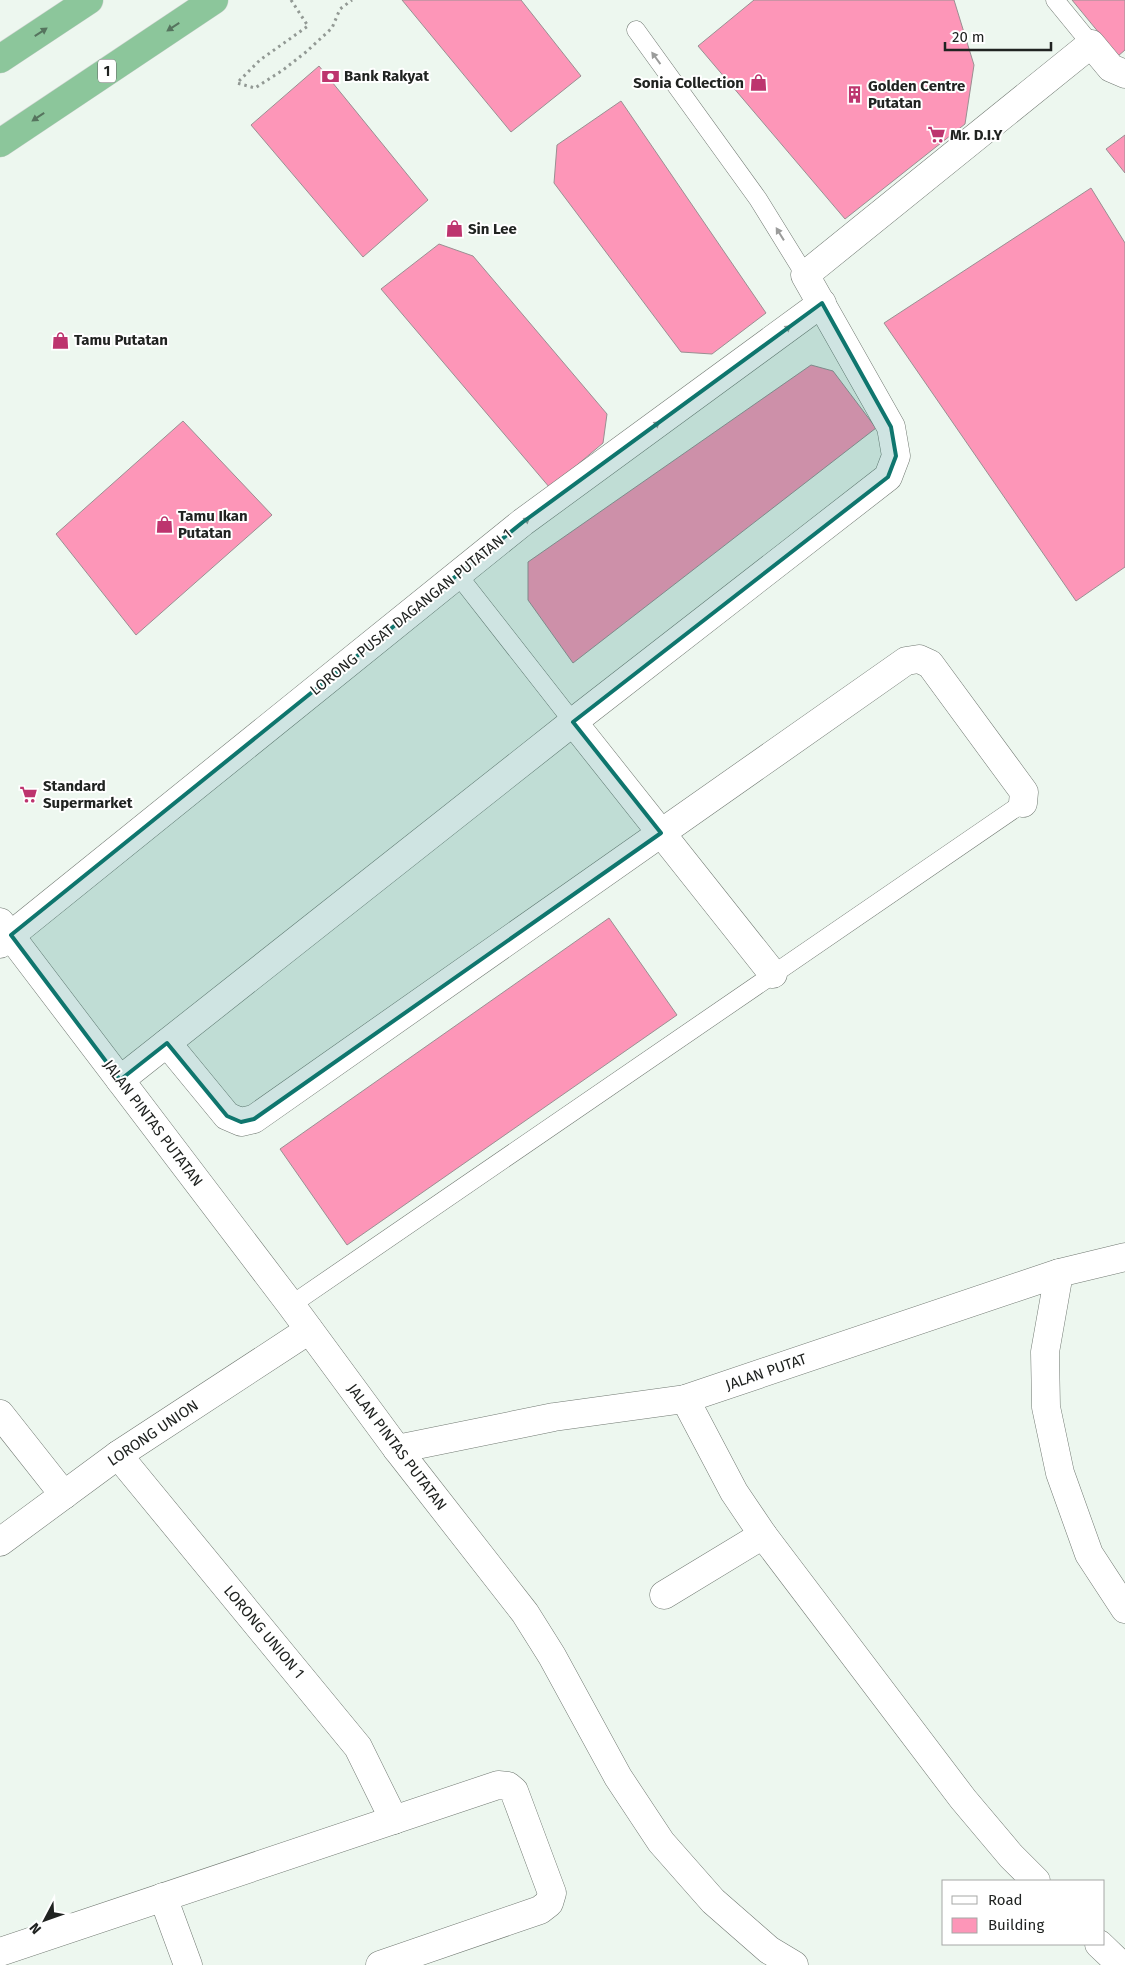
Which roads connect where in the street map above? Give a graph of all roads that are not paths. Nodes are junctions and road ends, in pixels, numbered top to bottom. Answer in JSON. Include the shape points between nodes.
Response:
{"nodes":[{"id":1,"x":89,"y":0,"type":"edge"},
{"id":2,"x":214,"y":0,"type":"edge"},
{"id":3,"x":1055,"y":0,"type":"edge"},
{"id":4,"x":636,"y":30,"type":"dead end"},
{"id":5,"x":1091,"y":44,"type":"junction"},
{"id":6,"x":0,"y":59,"type":"edge"},
{"id":7,"x":1125,"y":74,"type":"edge"},
{"id":8,"x":0,"y":143,"type":"edge"},
{"id":9,"x":805,"y":276,"type":"junction"},
{"id":10,"x":822,"y":303,"type":"junction"},
{"id":11,"x":458,"y":575,"type":"junction"},
{"id":12,"x":573,"y":722,"type":"junction"},
{"id":13,"x":1023,"y":803,"type":"joint"},
{"id":14,"x":661,"y":833,"type":"junction"},
{"id":15,"x":4,"y":934,"type":"edge"},
{"id":16,"x":773,"y":974,"type":"junction"},
{"id":17,"x":167,"y":1043,"type":"junction"},
{"id":18,"x":120,"y":1080,"type":"junction"},
{"id":19,"x":1125,"y":1257,"type":"edge"},
{"id":20,"x":1059,"y":1273,"type":"junction"},
{"id":21,"x":290,"y":1305,"type":"junction"},
{"id":22,"x":309,"y":1330,"type":"junction"},
{"id":23,"x":684,"y":1399,"type":"junction"},
{"id":24,"x":0,"y":1414,"type":"edge"},
{"id":25,"x":397,"y":1449,"type":"junction"},
{"id":26,"x":118,"y":1455,"type":"junction"},
{"id":27,"x":64,"y":1494,"type":"junction"},
{"id":28,"x":763,"y":1535,"type":"junction"},
{"id":29,"x":0,"y":1542,"type":"edge"},
{"id":30,"x":664,"y":1595,"type":"dead end"},
{"id":31,"x":1125,"y":1609,"type":"edge"},
{"id":32,"x":394,"y":1820,"type":"junction"},
{"id":33,"x":1035,"y":1880,"type":"edge"},
{"id":34,"x":163,"y":1897,"type":"junction"},
{"id":35,"x":1100,"y":1945,"type":"edge"},
{"id":36,"x":0,"y":1952,"type":"edge"},
{"id":37,"x":188,"y":1965,"type":"edge"},
{"id":38,"x":380,"y":1965,"type":"edge"},
{"id":39,"x":794,"y":1965,"type":"edge"},
{"id":40,"x":1121,"y":1965,"type":"edge"}],
"edges":[{"from":6,"to":1,"type":"highway","one_way":true},
{"from":2,"to":8,"type":"highway","number":"1","one_way":true},
{"from":3,"to":5,"type":"lane"},
{"from":9,"to":4,"type":"lane","one_way":true,"via":[[758,200]]},
{"from":5,"to":7,"type":"street","via":[[1111,68]]},
{"from":5,"to":9,"type":"street"},
{"from":9,"to":10,"type":"street"},
{"from":11,"to":10,"type":"street","name":"LORONG PUSAT DAGANGAN PUTATAN 1","one_way":true,"via":[[523,522]]},
{"from":10,"to":12,"type":"street","via":[[891,427],[896,456],[888,477]]},
{"from":11,"to":12,"type":"lane"},
{"from":11,"to":15,"type":"street","name":"LORONG PUSAT DAGANGAN PUTATAN 1"},
{"from":12,"to":14,"type":"street"},
{"from":12,"to":17,"type":"street"},
{"from":13,"to":14,"type":"street","via":[[1024,792],[930,664],[919,659],[906,661]]},
{"from":13,"to":16,"type":"lane"},
{"from":14,"to":16,"type":"street"},
{"from":14,"to":17,"type":"street","via":[[254,1119],[241,1122],[227,1116]]},
{"from":15,"to":18,"type":"street","name":"JALAN PINTAS PUTATAN"},
{"from":16,"to":21,"type":"lane"},
{"from":17,"to":18,"type":"street"},
{"from":18,"to":21,"type":"street","name":"JALAN PINTAS PUTATAN"},
{"from":19,"to":20,"type":"street","name":"JALAN PUTAT"},
{"from":20,"to":23,"type":"street","name":"JALAN PUTAT"},
{"from":20,"to":31,"type":"street","via":[[1045,1352],[1046,1407],[1060,1473],[1089,1554]]},
{"from":21,"to":22,"type":"street","name":"JALAN PINTAS PUTATAN"},
{"from":22,"to":25,"type":"street","name":"JALAN PINTAS PUTATAN"},
{"from":22,"to":26,"type":"street","name":"LORONG UNION"},
{"from":23,"to":25,"type":"street","name":"JALAN PUTAT","via":[[554,1417]]},
{"from":23,"to":28,"type":"street","via":[[734,1492]]},
{"from":24,"to":27,"type":"street"},
{"from":25,"to":39,"type":"street","name":"JALAN PINTAS PUTATAN","via":[[525,1614],[552,1656],[618,1777],[661,1842],[713,1901],[769,1950]]},
{"from":26,"to":27,"type":"street","name":"LORONG UNION"},
{"from":26,"to":32,"type":"street","name":"LORONG UNION 1","via":[[358,1747]]},
{"from":27,"to":29,"type":"street","name":"LORONG UNION"},
{"from":28,"to":30,"type":"street"},
{"from":28,"to":33,"type":"street","via":[[964,1799],[1010,1856]]},
{"from":32,"to":34,"type":"street"},
{"from":32,"to":38,"type":"street","via":[[498,1785],[508,1786],[514,1791],[552,1893],[549,1903],[540,1910]]},
{"from":34,"to":36,"type":"street"},
{"from":34,"to":37,"type":"street"},
{"from":35,"to":40,"type":"street"}]}
